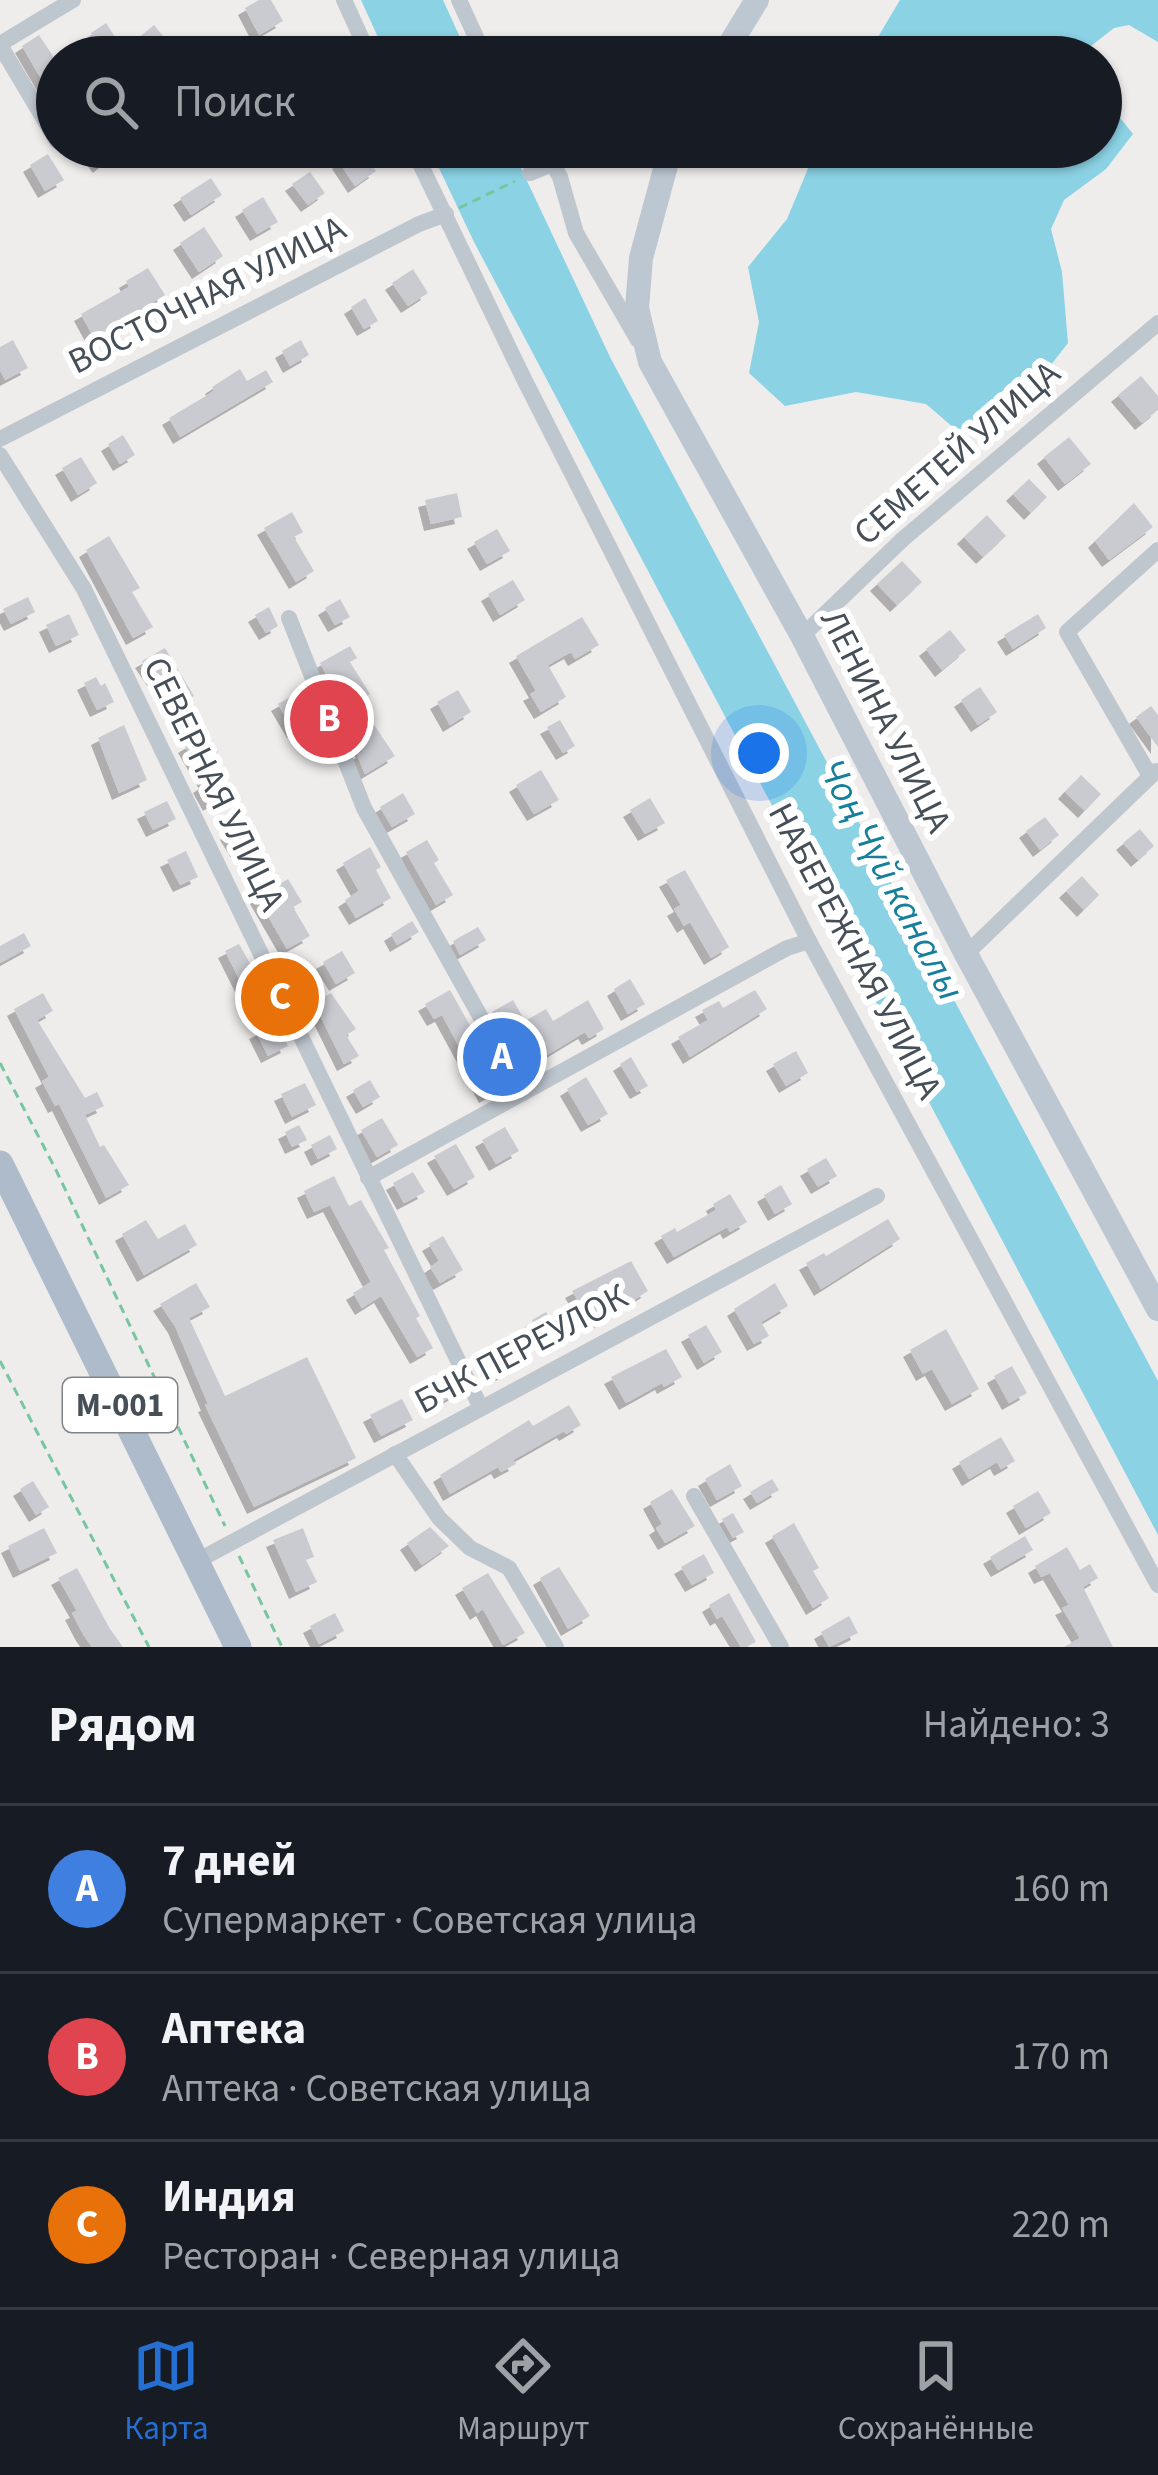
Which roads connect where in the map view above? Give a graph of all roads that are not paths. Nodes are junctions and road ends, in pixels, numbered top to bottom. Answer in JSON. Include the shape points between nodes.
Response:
{"nodes":[{"id":1,"x":73,"y":0,"type":"edge"},
{"id":2,"x":344,"y":0,"type":"edge"},
{"id":3,"x":459,"y":0,"type":"edge"},
{"id":4,"x":757,"y":0,"type":"edge"},
{"id":5,"x":360,"y":36,"type":"edge"},
{"id":6,"x":475,"y":36,"type":"edge"},
{"id":7,"x":735,"y":36,"type":"edge"},
{"id":8,"x":0,"y":44,"type":"edge"},
{"id":9,"x":36,"y":105,"type":"edge"},
{"id":10,"x":423,"y":168,"type":"edge"},
{"id":11,"x":535,"y":168,"type":"edge"},
{"id":12,"x":555,"y":168,"type":"edge"},
{"id":13,"x":665,"y":168,"type":"edge"},
{"id":14,"x":530,"y":173,"type":"road end"},
{"id":15,"x":446,"y":214,"type":"junction"},
{"id":16,"x":1158,"y":323,"type":"edge"},
{"id":17,"x":650,"y":362,"type":"junction"},
{"id":18,"x":0,"y":439,"type":"edge"},
{"id":19,"x":0,"y":455,"type":"edge"},
{"id":20,"x":1158,"y":550,"type":"edge"},
{"id":21,"x":289,"y":618,"type":"dead end"},
{"id":22,"x":802,"y":636,"type":"junction"},
{"id":23,"x":1154,"y":773,"type":"edge"},
{"id":24,"x":809,"y":941,"type":"junction"},
{"id":25,"x":966,"y":954,"type":"junction"},
{"id":26,"x":523,"y":1093,"type":"junction"},
{"id":27,"x":0,"y":1164,"type":"edge"},
{"id":28,"x":368,"y":1178,"type":"junction"},
{"id":29,"x":877,"y":1196,"type":"dead end"},
{"id":30,"x":1158,"y":1309,"type":"edge"},
{"id":31,"x":482,"y":1408,"type":"junction"},
{"id":32,"x":394,"y":1454,"type":"junction"},
{"id":33,"x":694,"y":1496,"type":"dead end"},
{"id":34,"x":197,"y":1561,"type":"junction"},
{"id":35,"x":1158,"y":1585,"type":"edge"},
{"id":36,"x":238,"y":1647,"type":"edge"},
{"id":37,"x":556,"y":1647,"type":"edge"},
{"id":38,"x":781,"y":1647,"type":"edge"}],
"edges":[{"from":1,"to":8,"type":"street"},
{"from":2,"to":5,"type":"street"},
{"from":3,"to":6,"type":"street"},
{"from":4,"to":7,"type":"street"},
{"from":8,"to":9,"type":"street"},
{"from":10,"to":15,"type":"street","name":"НАБЕРЕЖНАЯ УЛИЦА"},
{"from":11,"to":14,"type":"street"},
{"from":12,"to":17,"type":"street","via":[[576,233]]},
{"from":13,"to":17,"type":"street","name":"ЛЕНИНА УЛИЦА","via":[[637,308]]},
{"from":15,"to":18,"type":"street","name":"ВОСТОЧНАЯ УЛИЦА"},
{"from":15,"to":24,"type":"street","name":"НАБЕРЕЖНАЯ УЛИЦА"},
{"from":16,"to":22,"type":"street","name":"СЕМЕТЕЙ УЛИЦА","via":[[903,538]]},
{"from":17,"to":22,"type":"street","name":"ЛЕНИНА УЛИЦА"},
{"from":19,"to":28,"type":"street","name":"СЕВЕРНАЯ УЛИЦА","via":[[84,589]]},
{"from":20,"to":23,"type":"street","via":[[1067,632]]},
{"from":21,"to":26,"type":"street","via":[[364,808]]},
{"from":22,"to":25,"type":"street","name":"ЛЕНИНА УЛИЦА"},
{"from":23,"to":25,"type":"street"},
{"from":24,"to":26,"type":"street"},
{"from":24,"to":35,"type":"street","name":"НАБЕРЕЖНАЯ УЛИЦА"},
{"from":25,"to":30,"type":"street","name":"ЛЕНИНА УЛИЦА"},
{"from":26,"to":28,"type":"street"},
{"from":27,"to":34,"type":"main road","number":"М-001"},
{"from":28,"to":31,"type":"street","name":"СЕВЕРНАЯ УЛИЦА"},
{"from":29,"to":31,"type":"street","name":"БЧК ПЕРЕУЛОК"},
{"from":31,"to":32,"type":"street","name":"БЧК ПЕРЕУЛОК"},
{"from":32,"to":34,"type":"street","name":"БЧК ПЕРЕУЛОК"},
{"from":32,"to":37,"type":"street","via":[[439,1518],[470,1548],[508,1568]]},
{"from":33,"to":38,"type":"street"},
{"from":34,"to":36,"type":"main road","number":"М-001"}]}
